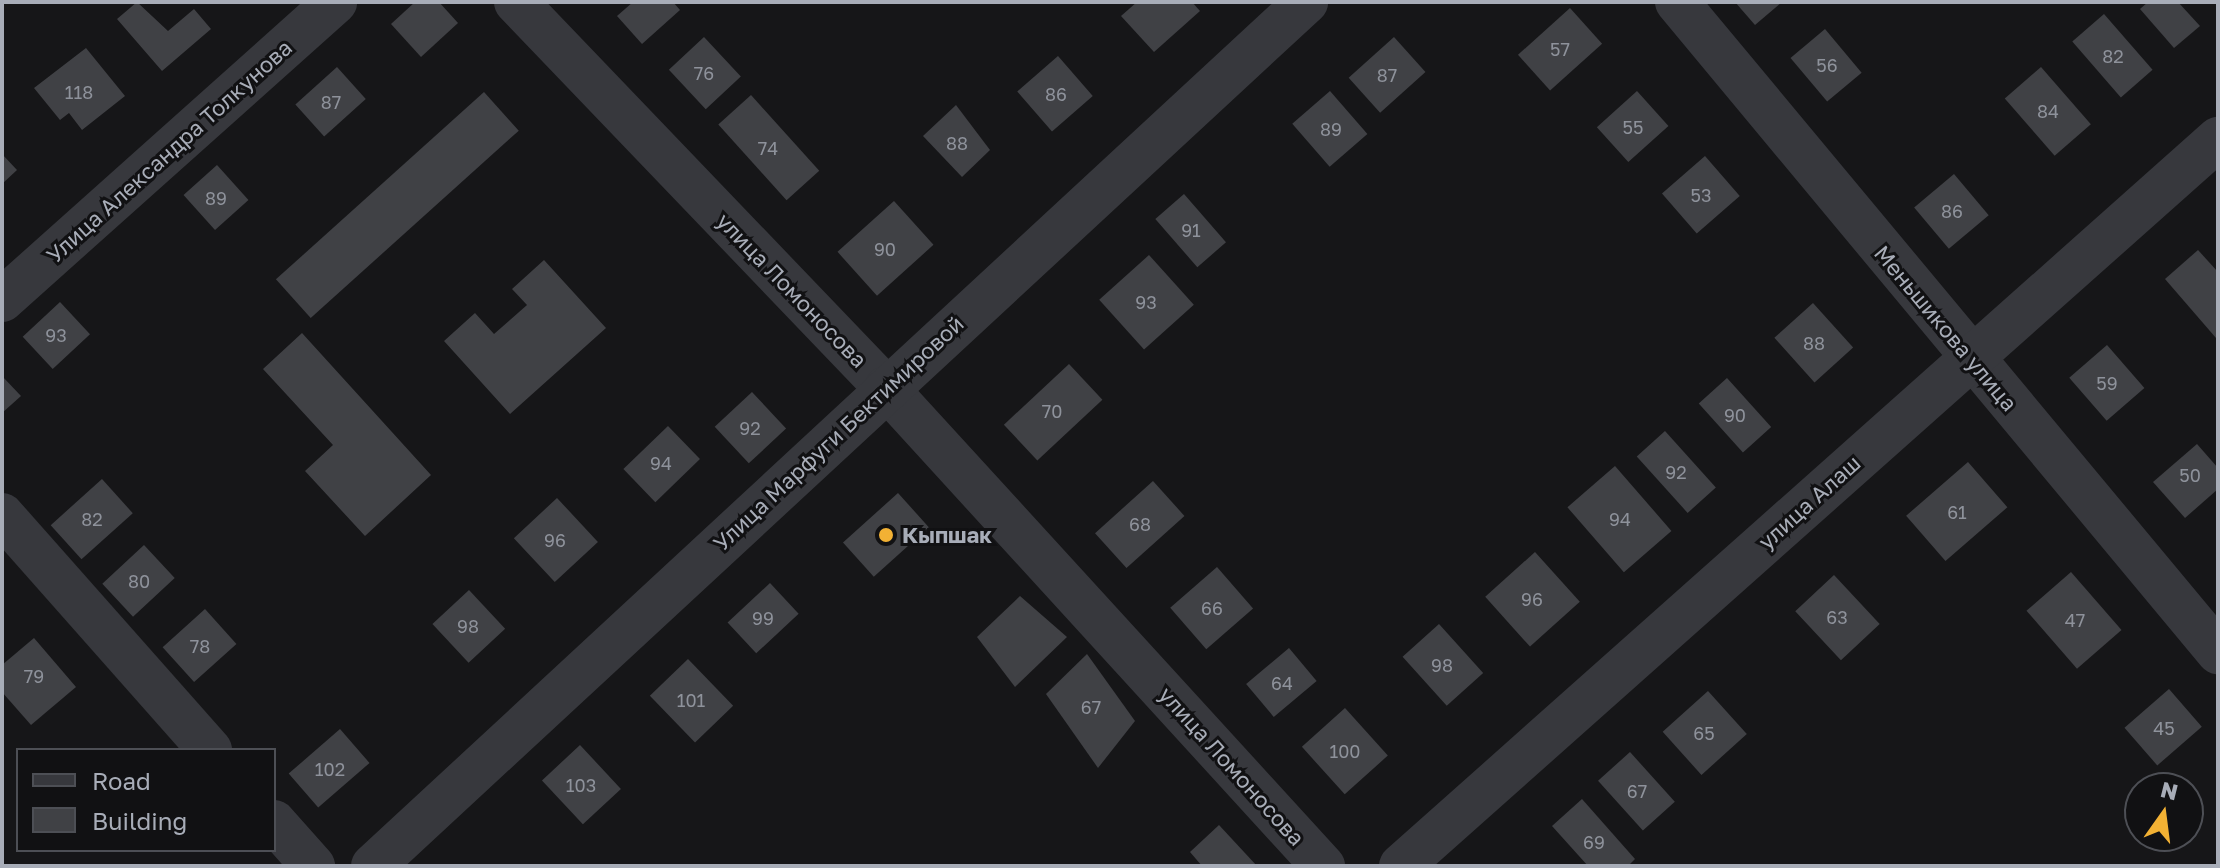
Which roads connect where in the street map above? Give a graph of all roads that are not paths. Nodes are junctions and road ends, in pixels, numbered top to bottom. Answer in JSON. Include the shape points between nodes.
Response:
{"nodes":[{"id":1,"x":335,"y":2,"type":"edge"},
{"id":2,"x":516,"y":2,"type":"edge"},
{"id":3,"x":1306,"y":2,"type":"edge"},
{"id":4,"x":1677,"y":2,"type":"edge"},
{"id":5,"x":2218,"y":139,"type":"edge"},
{"id":6,"x":2,"y":300,"type":"edge"},
{"id":7,"x":1970,"y":358,"type":"junction"},
{"id":8,"x":886,"y":388,"type":"junction"},
{"id":9,"x":2,"y":515,"type":"edge"},
{"id":10,"x":2218,"y":652,"type":"edge"},
{"id":11,"x":208,"y":748,"type":"edge"},
{"id":12,"x":276,"y":824,"type":"edge"},
{"id":13,"x":313,"y":866,"type":"edge"},
{"id":14,"x":373,"y":866,"type":"edge"},
{"id":15,"x":1323,"y":866,"type":"edge"},
{"id":16,"x":1401,"y":866,"type":"edge"}],
"edges":[{"from":1,"to":6,"type":"street","name":"Улица Александра Толкунова"},
{"from":2,"to":8,"type":"street","name":"улица Ломоносова"},
{"from":3,"to":8,"type":"street","name":"Улица Марфуги Бектимировой"},
{"from":4,"to":7,"type":"street","name":"Меньшикова улица"},
{"from":5,"to":7,"type":"street","name":"улица Алаш"},
{"from":7,"to":10,"type":"street","name":"Меньшикова улица"},
{"from":7,"to":16,"type":"street","name":"улица Алаш"},
{"from":8,"to":14,"type":"street","name":"Улица Марфуги Бектимировой"},
{"from":8,"to":15,"type":"street","name":"улица Ломоносова"},
{"from":9,"to":11,"type":"street"},
{"from":12,"to":13,"type":"street"}]}
